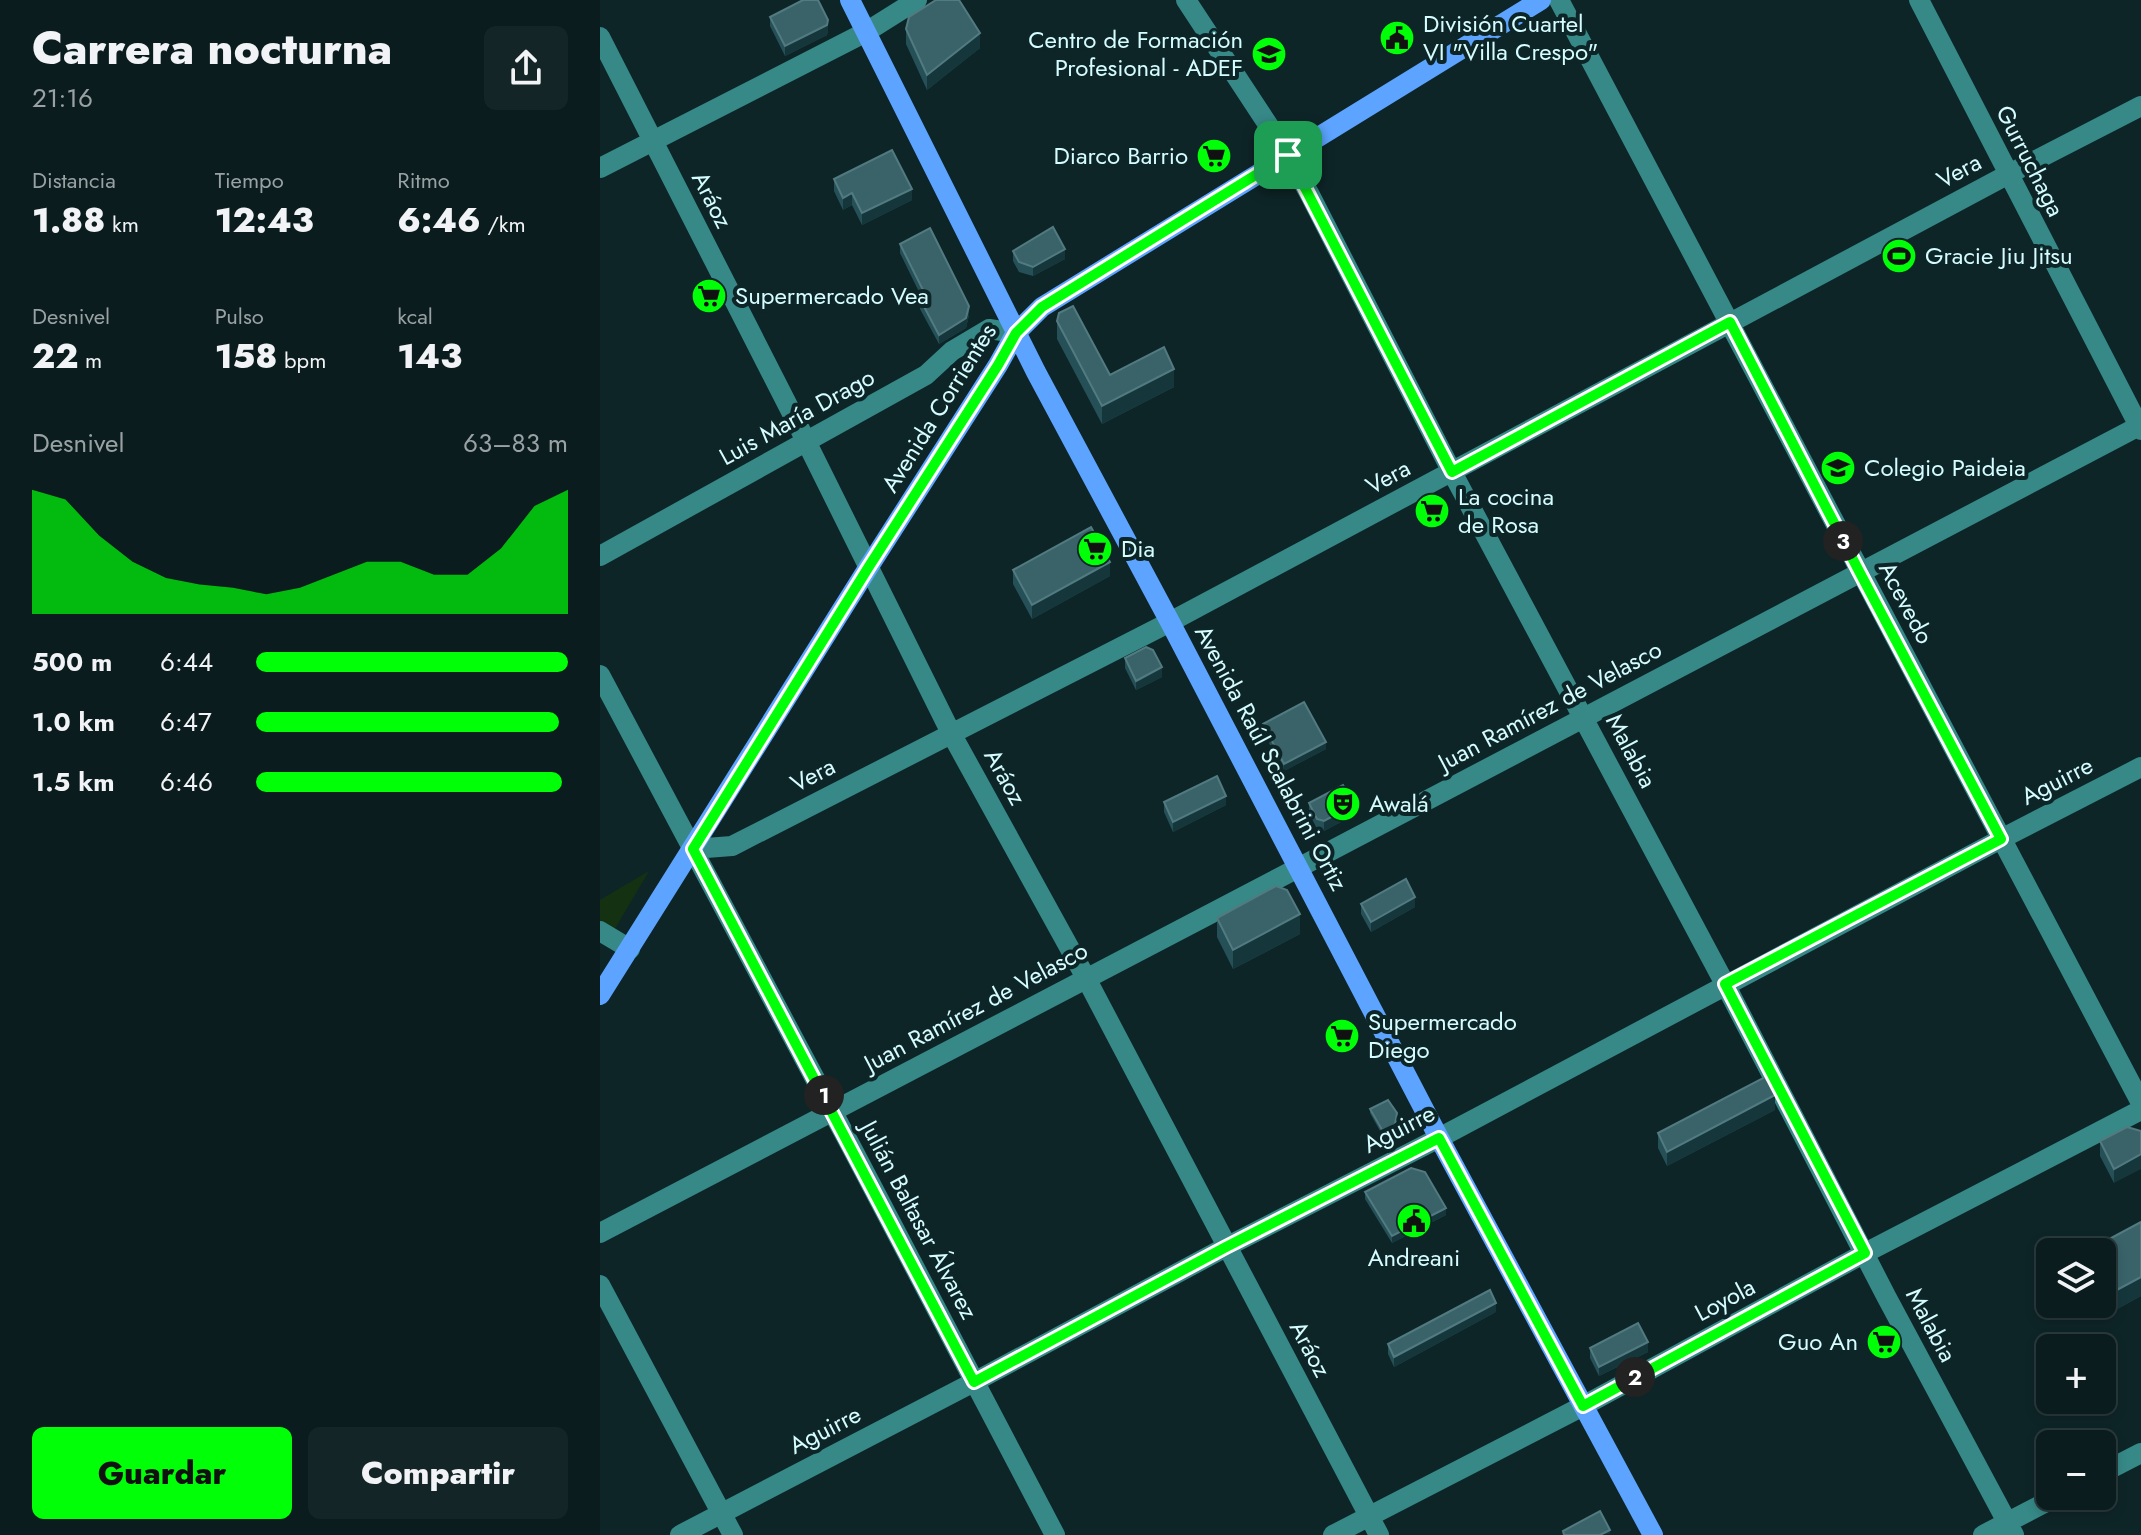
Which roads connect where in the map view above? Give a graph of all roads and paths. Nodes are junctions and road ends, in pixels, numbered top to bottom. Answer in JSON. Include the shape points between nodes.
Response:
{"nodes":[{"id":1,"x":850,"y":0,"type":"edge"},
{"id":2,"x":917,"y":0,"type":"edge"},
{"id":3,"x":1186,"y":0,"type":"edge"},
{"id":4,"x":1541,"y":0,"type":"edge"},
{"id":5,"x":1559,"y":0,"type":"edge"},
{"id":6,"x":1919,"y":0,"type":"edge"},
{"id":7,"x":866,"y":32,"type":"junction"},
{"id":8,"x":600,"y":37,"type":"edge"},
{"id":9,"x":2141,"y":106,"type":"edge"},
{"id":10,"x":653,"y":141,"type":"junction"},
{"id":11,"x":1288,"y":155,"type":"junction"},
{"id":12,"x":600,"y":168,"type":"edge"},
{"id":13,"x":2007,"y":175,"type":"junction"},
{"id":14,"x":1730,"y":322,"type":"junction"},
{"id":15,"x":1016,"y":333,"type":"junction"},
{"id":16,"x":2140,"y":427,"type":"edge"},
{"id":17,"x":806,"y":441,"type":"junction"},
{"id":18,"x":1452,"y":472,"type":"junction"},
{"id":19,"x":600,"y":556,"type":"edge"},
{"id":20,"x":868,"y":568,"type":"junction"},
{"id":21,"x":1860,"y":573,"type":"junction"},
{"id":22,"x":1170,"y":622,"type":"junction"},
{"id":23,"x":600,"y":675,"type":"edge"},
{"id":24,"x":1583,"y":717,"type":"junction"},
{"id":25,"x":951,"y":733,"type":"junction"},
{"id":26,"x":2141,"y":767,"type":"edge"},
{"id":27,"x":2001,"y":839,"type":"junction"},
{"id":28,"x":693,"y":849,"type":"junction"},
{"id":29,"x":1300,"y":869,"type":"junction"},
{"id":30,"x":600,"y":931,"type":"edge"},
{"id":31,"x":630,"y":949,"type":"junction"},
{"id":32,"x":1086,"y":978,"type":"junction"},
{"id":33,"x":1725,"y":984,"type":"junction"},
{"id":34,"x":600,"y":995,"type":"edge"},
{"id":35,"x":2141,"y":1103,"type":"edge"},
{"id":36,"x":2141,"y":1110,"type":"edge"},
{"id":37,"x":833,"y":1112,"type":"junction"},
{"id":38,"x":1439,"y":1138,"type":"junction"},
{"id":39,"x":600,"y":1233,"type":"edge"},
{"id":40,"x":1226,"y":1247,"type":"junction"},
{"id":41,"x":1865,"y":1253,"type":"junction"},
{"id":42,"x":600,"y":1285,"type":"edge"},
{"id":43,"x":974,"y":1382,"type":"junction"},
{"id":44,"x":1583,"y":1406,"type":"junction"},
{"id":45,"x":2141,"y":1453,"type":"edge"},
{"id":46,"x":2116,"y":1466,"type":"edge"},
{"id":47,"x":2038,"y":1510,"type":"edge"},
{"id":48,"x":721,"y":1512,"type":"junction"},
{"id":49,"x":1369,"y":1516,"type":"junction"},
{"id":50,"x":2010,"y":1529,"type":"edge"},
{"id":51,"x":680,"y":1535,"type":"edge"},
{"id":52,"x":733,"y":1535,"type":"edge"},
{"id":53,"x":1055,"y":1535,"type":"edge"},
{"id":54,"x":1333,"y":1535,"type":"edge"},
{"id":55,"x":1379,"y":1535,"type":"edge"},
{"id":56,"x":1653,"y":1535,"type":"edge"},
{"id":57,"x":1983,"y":1535,"type":"edge"}],
"edges":[{"from":1,"to":7,"type":"main road","name":"Avenida Raúl Scalabrini Ortiz"},
{"from":2,"to":7,"type":"street"},
{"from":3,"to":11,"type":"street","name":"Malabia"},
{"from":4,"to":11,"type":"main road","name":"Avenida Corrientes"},
{"from":5,"to":14,"type":"street","name":"Acevedo"},
{"from":6,"to":13,"type":"street","name":"Gurruchaga"},
{"from":7,"to":10,"type":"street"},
{"from":7,"to":15,"type":"main road","name":"Avenida Raúl Scalabrini Ortiz"},
{"from":8,"to":10,"type":"street","name":"Aráoz"},
{"from":9,"to":13,"type":"street","name":"Vera"},
{"from":10,"to":12,"type":"street"},
{"from":10,"to":17,"type":"street","name":"Aráoz"},
{"from":11,"to":15,"type":"main road","name":"Avenida Corrientes","via":[[1042,307]]},
{"from":11,"to":18,"type":"street","name":"Malabia"},
{"from":13,"to":14,"type":"street","name":"Vera"},
{"from":13,"to":16,"type":"street","name":"Gurruchaga"},
{"from":14,"to":18,"type":"street","name":"Vera"},
{"from":14,"to":21,"type":"street","name":"Acevedo"},
{"from":15,"to":17,"type":"street","name":"Luis María Drago","via":[[989,329],[952,351],[926,375]]},
{"from":15,"to":20,"type":"main road","name":"Avenida Corrientes"},
{"from":15,"to":22,"type":"main road","name":"Avenida Raúl Scalabrini Ortiz"},
{"from":16,"to":21,"type":"street","name":"Juan Ramírez de Velasco"},
{"from":17,"to":19,"type":"street","name":"Luis María Drago"},
{"from":17,"to":20,"type":"street","name":"Aráoz"},
{"from":18,"to":22,"type":"street","name":"Vera"},
{"from":18,"to":24,"type":"street","name":"Malabia"},
{"from":20,"to":25,"type":"street","name":"Aráoz"},
{"from":20,"to":28,"type":"main road","name":"Avenida Corrientes"},
{"from":21,"to":24,"type":"street","name":"Juan Ramírez de Velasco"},
{"from":21,"to":27,"type":"street","name":"Acevedo"},
{"from":22,"to":25,"type":"street","name":"Vera"},
{"from":22,"to":29,"type":"main road","name":"Avenida Raúl Scalabrini Ortiz"},
{"from":23,"to":28,"type":"street","name":"Julián Baltasar Álvarez"},
{"from":24,"to":29,"type":"street","name":"Juan Ramírez de Velasco"},
{"from":24,"to":33,"type":"street","name":"Malabia"},
{"from":25,"to":28,"type":"street","name":"Vera","via":[[732,846]]},
{"from":25,"to":32,"type":"street","name":"Aráoz"},
{"from":26,"to":27,"type":"street","name":"Aguirre"},
{"from":27,"to":33,"type":"street","name":"Aguirre"},
{"from":27,"to":35,"type":"street","name":"Acevedo"},
{"from":28,"to":31,"type":"main road","name":"Avenida Corrientes"},
{"from":28,"to":37,"type":"street","name":"Julián Baltasar Álvarez"},
{"from":29,"to":32,"type":"street","name":"Juan Ramírez de Velasco"},
{"from":29,"to":38,"type":"main road","name":"Avenida Raúl Scalabrini Ortiz"},
{"from":30,"to":31,"type":"street"},
{"from":31,"to":34,"type":"main road","name":"Avenida Corrientes"},
{"from":32,"to":37,"type":"street","name":"Juan Ramírez de Velasco"},
{"from":32,"to":40,"type":"street","name":"Aráoz"},
{"from":33,"to":38,"type":"street","name":"Aguirre"},
{"from":33,"to":41,"type":"street","name":"Malabia"},
{"from":36,"to":41,"type":"street","name":"Loyola"},
{"from":37,"to":39,"type":"street","name":"Juan Ramírez de Velasco"},
{"from":37,"to":43,"type":"street","name":"Julián Baltasar Álvarez"},
{"from":38,"to":40,"type":"street","name":"Aguirre"},
{"from":38,"to":44,"type":"main road","name":"Avenida Raúl Scalabrini Ortiz"},
{"from":40,"to":43,"type":"street","name":"Aguirre"},
{"from":40,"to":49,"type":"street","name":"Aráoz"},
{"from":41,"to":44,"type":"street","name":"Loyola"},
{"from":41,"to":50,"type":"street","name":"Malabia"},
{"from":42,"to":48,"type":"street"},
{"from":43,"to":48,"type":"street","name":"Aguirre"},
{"from":43,"to":53,"type":"street","name":"Julián Baltasar Álvarez"},
{"from":44,"to":49,"type":"street","name":"Loyola"},
{"from":44,"to":56,"type":"main road","name":"Avenida Raúl Scalabrini Ortiz"},
{"from":45,"to":46,"type":"street"},
{"from":47,"to":50,"type":"street"},
{"from":48,"to":51,"type":"street","name":"Aguirre"},
{"from":48,"to":52,"type":"street"},
{"from":49,"to":54,"type":"street","name":"Loyola"},
{"from":49,"to":55,"type":"street","name":"Aráoz"},
{"from":50,"to":57,"type":"street"}]}
